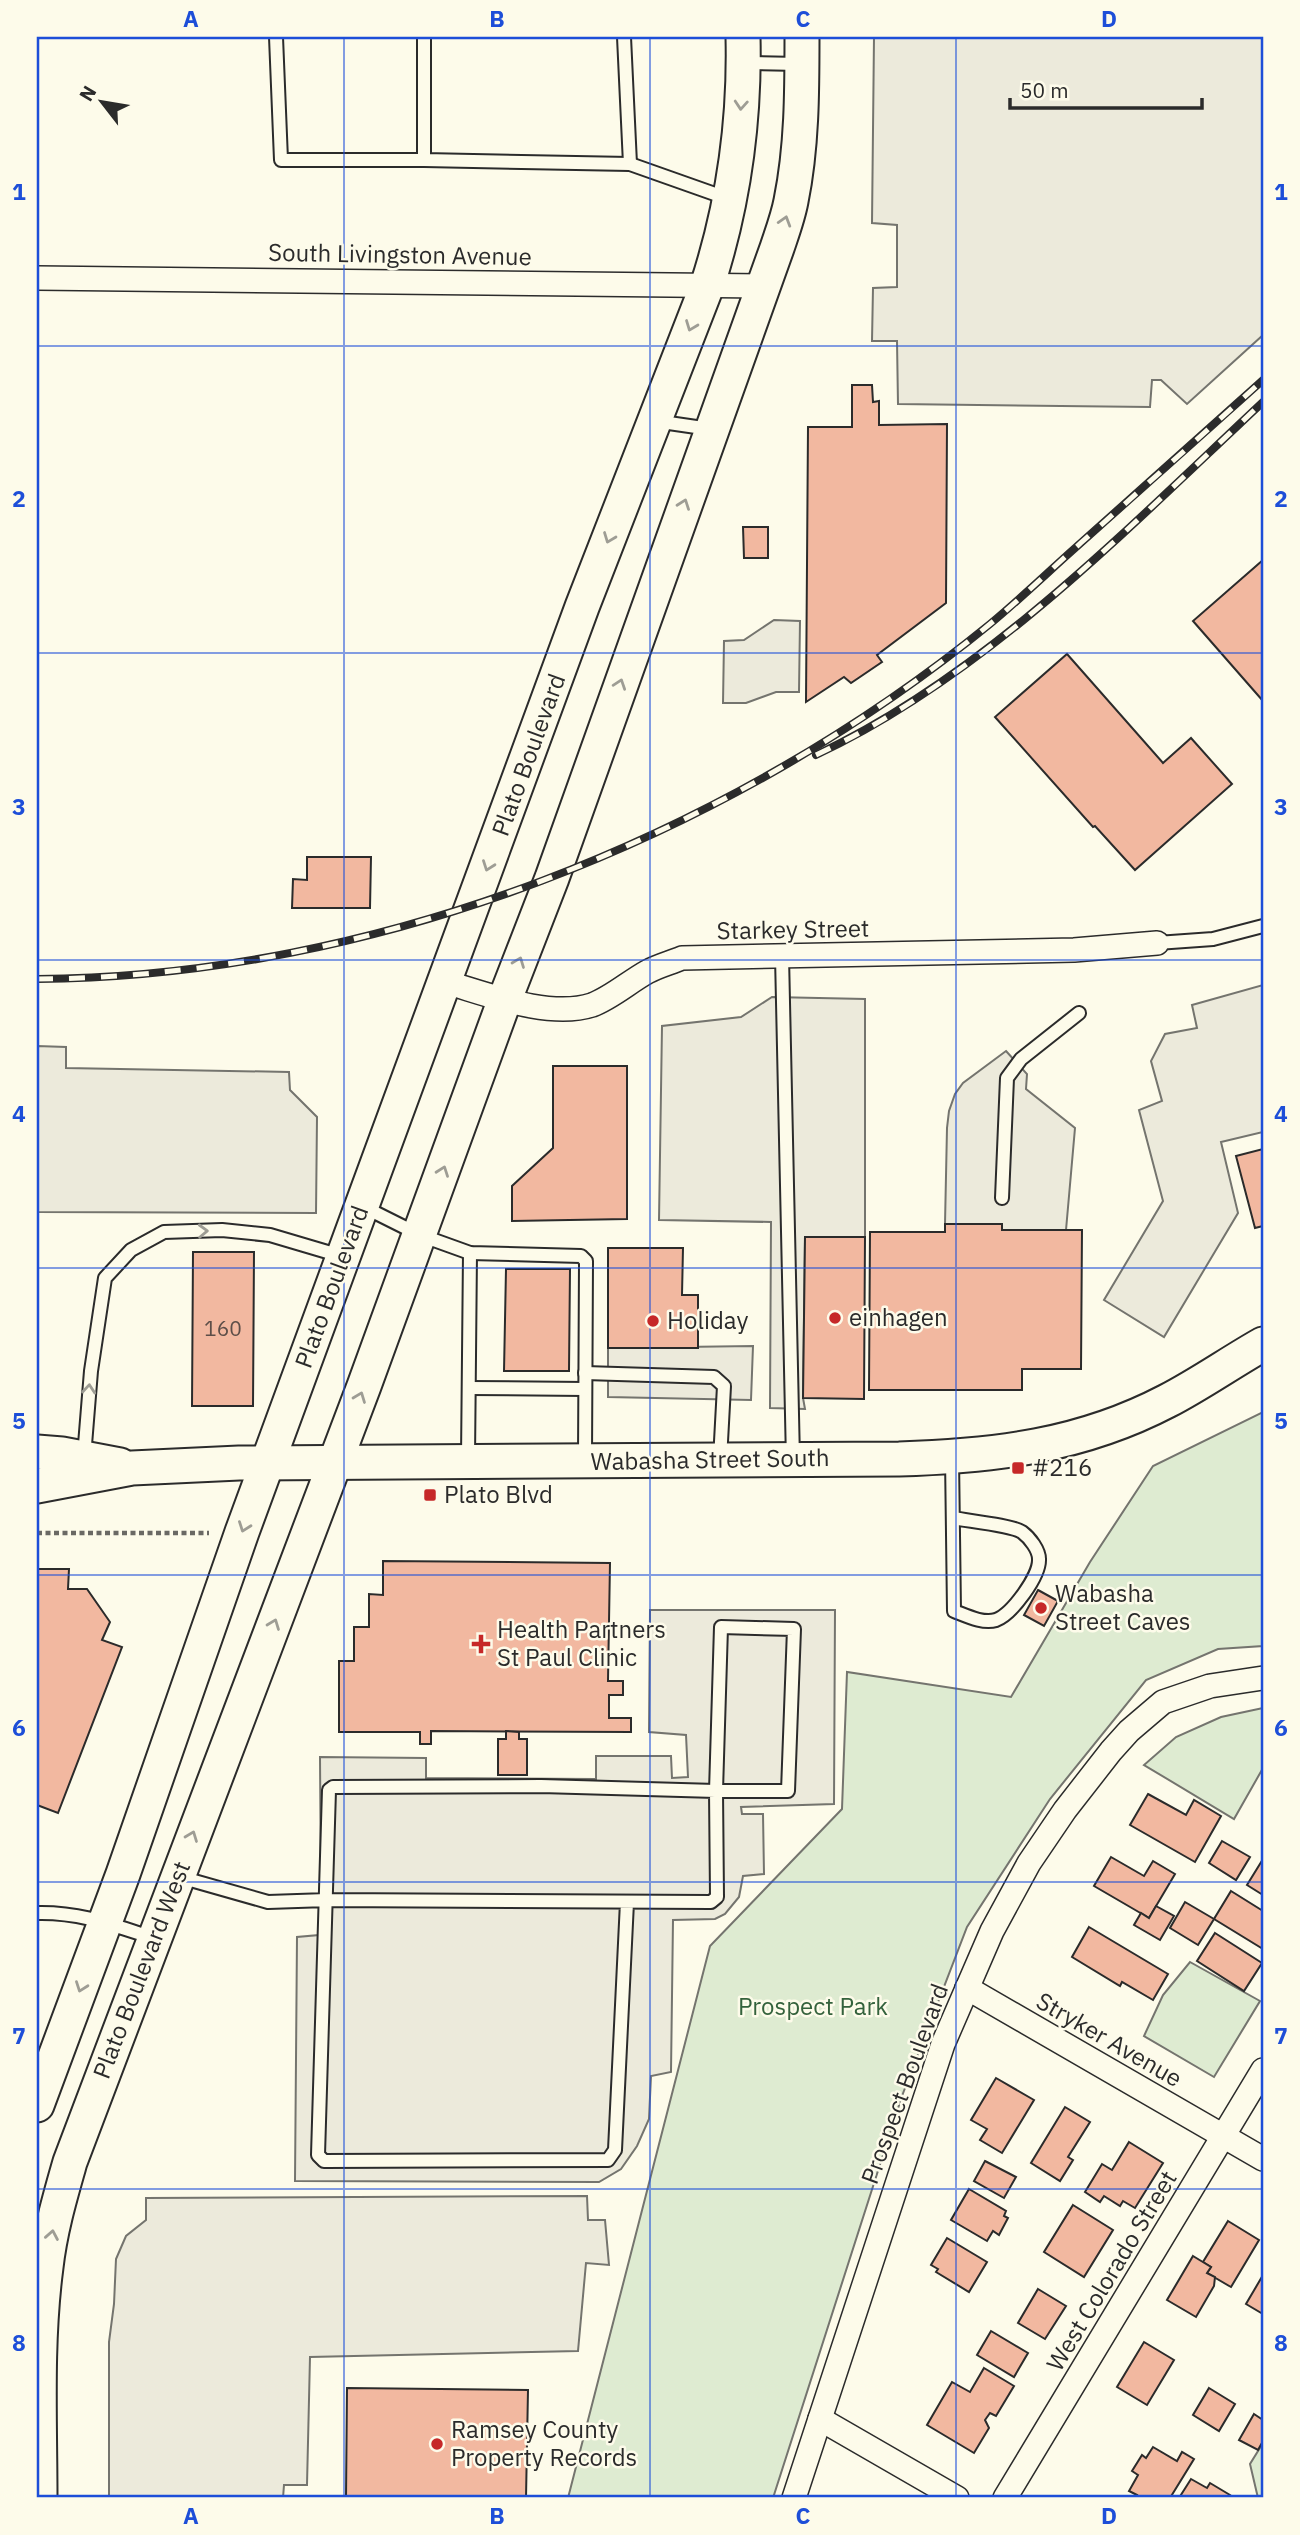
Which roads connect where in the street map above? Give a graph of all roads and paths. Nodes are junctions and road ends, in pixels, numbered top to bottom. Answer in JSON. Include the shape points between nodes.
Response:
{"nodes":[{"id":1,"x":275,"y":37,"type":"edge"},
{"id":2,"x":424,"y":37,"type":"edge"},
{"id":3,"x":624,"y":37,"type":"edge"},
{"id":4,"x":743,"y":50,"type":"edge"},
{"id":5,"x":802,"y":51,"type":"edge"},
{"id":6,"x":425,"y":160,"type":"junction"},
{"id":7,"x":630,"y":164,"type":"junction"},
{"id":8,"x":730,"y":199,"type":"junction"},
{"id":9,"x":37,"y":278,"type":"edge"},
{"id":10,"x":707,"y":286,"type":"junction"},
{"id":11,"x":763,"y":286,"type":"junction"},
{"id":12,"x":655,"y":421,"type":"junction"},
{"id":13,"x":711,"y":430,"type":"junction"},
{"id":14,"x":1263,"y":926,"type":"edge"},
{"id":15,"x":1157,"y":943,"type":"joint"},
{"id":16,"x":782,"y":956,"type":"junction"},
{"id":17,"x":445,"y":982,"type":"junction"},
{"id":18,"x":505,"y":999,"type":"junction"},
{"id":19,"x":1079,"y":1013,"type":"dead end"},
{"id":20,"x":1002,"y":1198,"type":"dead end"},
{"id":21,"x":362,"y":1206,"type":"junction"},
{"id":22,"x":420,"y":1235,"type":"junction"},
{"id":23,"x":470,"y":1253,"type":"junction"},
{"id":24,"x":343,"y":1256,"type":"junction"},
{"id":25,"x":1263,"y":1344,"type":"edge"},
{"id":26,"x":585,"y":1373,"type":"junction"},
{"id":27,"x":469,"y":1388,"type":"junction"},
{"id":28,"x":585,"y":1389,"type":"junction"},
{"id":29,"x":37,"y":1452,"type":"edge"},
{"id":30,"x":84,"y":1457,"type":"junction"},
{"id":31,"x":952,"y":1457,"type":"junction"},
{"id":32,"x":720,"y":1460,"type":"junction"},
{"id":33,"x":793,"y":1460,"type":"junction"},
{"id":34,"x":336,"y":1461,"type":"junction"},
{"id":35,"x":468,"y":1461,"type":"junction"},
{"id":36,"x":267,"y":1462,"type":"junction"},
{"id":37,"x":584,"y":1462,"type":"junction"},
{"id":38,"x":132,"y":1468,"type":"junction"},
{"id":39,"x":37,"y":1486,"type":"edge"},
{"id":40,"x":953,"y":1518,"type":"junction"},
{"id":41,"x":37,"y":1533,"type":"edge"},
{"id":42,"x":209,"y":1534,"type":"dead end"},
{"id":43,"x":1263,"y":1678,"type":"edge"},
{"id":44,"x":716,"y":1791,"type":"junction"},
{"id":45,"x":176,"y":1876,"type":"junction"},
{"id":46,"x":327,"y":1900,"type":"junction"},
{"id":47,"x":627,"y":1902,"type":"junction"},
{"id":48,"x":37,"y":1913,"type":"edge"},
{"id":49,"x":105,"y":1923,"type":"junction"},
{"id":50,"x":153,"y":1938,"type":"junction"},
{"id":51,"x":967,"y":1988,"type":"junction"},
{"id":52,"x":1263,"y":2070,"type":"edge"},
{"id":53,"x":37,"y":2105,"type":"edge"},
{"id":54,"x":1224,"y":2137,"type":"junction"},
{"id":55,"x":1263,"y":2159,"type":"edge"},
{"id":56,"x":39,"y":2324,"type":"edge"},
{"id":57,"x":820,"y":2419,"type":"junction"},
{"id":58,"x":40,"y":2498,"type":"edge"},
{"id":59,"x":794,"y":2498,"type":"edge"},
{"id":60,"x":957,"y":2498,"type":"edge"},
{"id":61,"x":1005,"y":2498,"type":"edge"}],
"edges":[{"from":1,"to":6,"type":"lane","via":[[281,160]]},
{"from":2,"to":6,"type":"lane"},
{"from":3,"to":7,"type":"lane"},
{"from":4,"to":5,"type":"lane"},
{"from":4,"to":8,"type":"main road","name":"Plato Boulevard","one_way":true},
{"from":11,"to":5,"type":"main road","one_way":true,"via":[[791,202],[801,117]]},
{"from":6,"to":7,"type":"lane"},
{"from":7,"to":8,"type":"lane"},
{"from":8,"to":10,"type":"main road","name":"Plato Boulevard"},
{"from":9,"to":10,"type":"street","name":"South Livingston Avenue"},
{"from":10,"to":11,"type":"street","name":"South Livingston Avenue"},
{"from":10,"to":12,"type":"main road","name":"Plato Boulevard","one_way":true},
{"from":11,"to":13,"type":"main road"},
{"from":12,"to":13,"type":"lane"},
{"from":12,"to":17,"type":"main road","name":"Plato Boulevard","one_way":true},
{"from":18,"to":13,"type":"main road","one_way":true},
{"from":14,"to":15,"type":"lane","via":[[1213,939]]},
{"from":15,"to":16,"type":"street","name":"Starkey Street","via":[[1074,950]]},
{"from":16,"to":18,"type":"street","name":"Starkey Street","via":[[682,958],[578,1008]]},
{"from":16,"to":33,"type":"lane"},
{"from":17,"to":18,"type":"street","name":"Starkey Street"},
{"from":17,"to":21,"type":"main road","name":"Plato Boulevard"},
{"from":22,"to":18,"type":"main road","one_way":true},
{"from":19,"to":20,"type":"lane","via":[[1021,1059],[1007,1078]]},
{"from":21,"to":22,"type":"lane"},
{"from":21,"to":24,"type":"main road","name":"Plato Boulevard"},
{"from":22,"to":23,"type":"lane"},
{"from":34,"to":22,"type":"main road","one_way":true},
{"from":23,"to":26,"type":"lane","via":[[581,1256],[586,1261]]},
{"from":23,"to":27,"type":"lane"},
{"from":30,"to":24,"type":"lane","one_way":true,"via":[[105,1278],[131,1250],[164,1232],[222,1230],[270,1235]]},
{"from":24,"to":36,"type":"main road","name":"Plato Boulevard"},
{"from":25,"to":31,"type":"main road","name":"Wabasha Street South","via":[[1165,1402],[1082,1436]]},
{"from":26,"to":28,"type":"lane"},
{"from":26,"to":32,"type":"lane","via":[[714,1377],[724,1386]]},
{"from":27,"to":28,"type":"lane"},
{"from":27,"to":35,"type":"lane"},
{"from":28,"to":37,"type":"lane"},
{"from":29,"to":30,"type":"main road","name":"Wabasha Street South"},
{"from":30,"to":38,"type":"main road","name":"Wabasha Street South"},
{"from":31,"to":33,"type":"main road","name":"Wabasha Street South"},
{"from":31,"to":40,"type":"lane"},
{"from":32,"to":33,"type":"main road","name":"Wabasha Street South"},
{"from":32,"to":37,"type":"main road","name":"Wabasha Street South"},
{"from":34,"to":35,"type":"main road","name":"Wabasha Street South"},
{"from":34,"to":36,"type":"main road","name":"Wabasha Street South"},
{"from":45,"to":34,"type":"main road","name":"Plato Boulevard West","one_way":true},
{"from":35,"to":37,"type":"main road","name":"Wabasha Street South"},
{"from":36,"to":38,"type":"main road","name":"Wabasha Street South"},
{"from":36,"to":49,"type":"main road","name":"Plato Boulevard West","one_way":true},
{"from":38,"to":39,"type":"main road","name":"Wabasha Street South"},
{"from":40,"to":40,"type":"lane","via":[[1021,1531],[1033,1544],[1039,1559],[1035,1573],[1017,1604],[996,1620],[954,1611]]},
{"from":41,"to":42,"type":"path"},
{"from":43,"to":51,"type":"street","name":"Prospect Boulevard","via":[[1210,1686],[1163,1702],[1129,1731],[1029,1863]]},
{"from":44,"to":44,"type":"lane","via":[[721,1627],[794,1629],[788,1791]]},
{"from":44,"to":46,"type":"lane","via":[[333,1787],[329,1790]]},
{"from":44,"to":47,"type":"lane","via":[[717,1897],[711,1902]]},
{"from":45,"to":46,"type":"lane","via":[[268,1902]]},
{"from":45,"to":50,"type":"main road","name":"Plato Boulevard West"},
{"from":46,"to":47,"type":"lane"},
{"from":46,"to":47,"type":"lane","via":[[318,2154],[324,2161],[608,2160],[615,2150]]},
{"from":48,"to":49,"type":"lane","via":[[65,1913]]},
{"from":49,"to":50,"type":"lane"},
{"from":49,"to":53,"type":"main road","name":"Plato Boulevard West","one_way":true},
{"from":56,"to":50,"type":"main road","name":"Plato Boulevard West","one_way":true,"via":[[51,2238],[70,2162]]},
{"from":51,"to":54,"type":"street","name":"Stryker Avenue"},
{"from":51,"to":57,"type":"street","name":"Prospect Boulevard","via":[[943,2044]]},
{"from":52,"to":54,"type":"street","name":"West Colorado Street"},
{"from":54,"to":55,"type":"street","name":"Stryker Avenue"},
{"from":54,"to":61,"type":"street","name":"West Colorado Street"},
{"from":56,"to":58,"type":"main road","name":"Plato Boulevard West"},
{"from":57,"to":59,"type":"street","name":"Prospect Boulevard"},
{"from":57,"to":60,"type":"street"}]}
